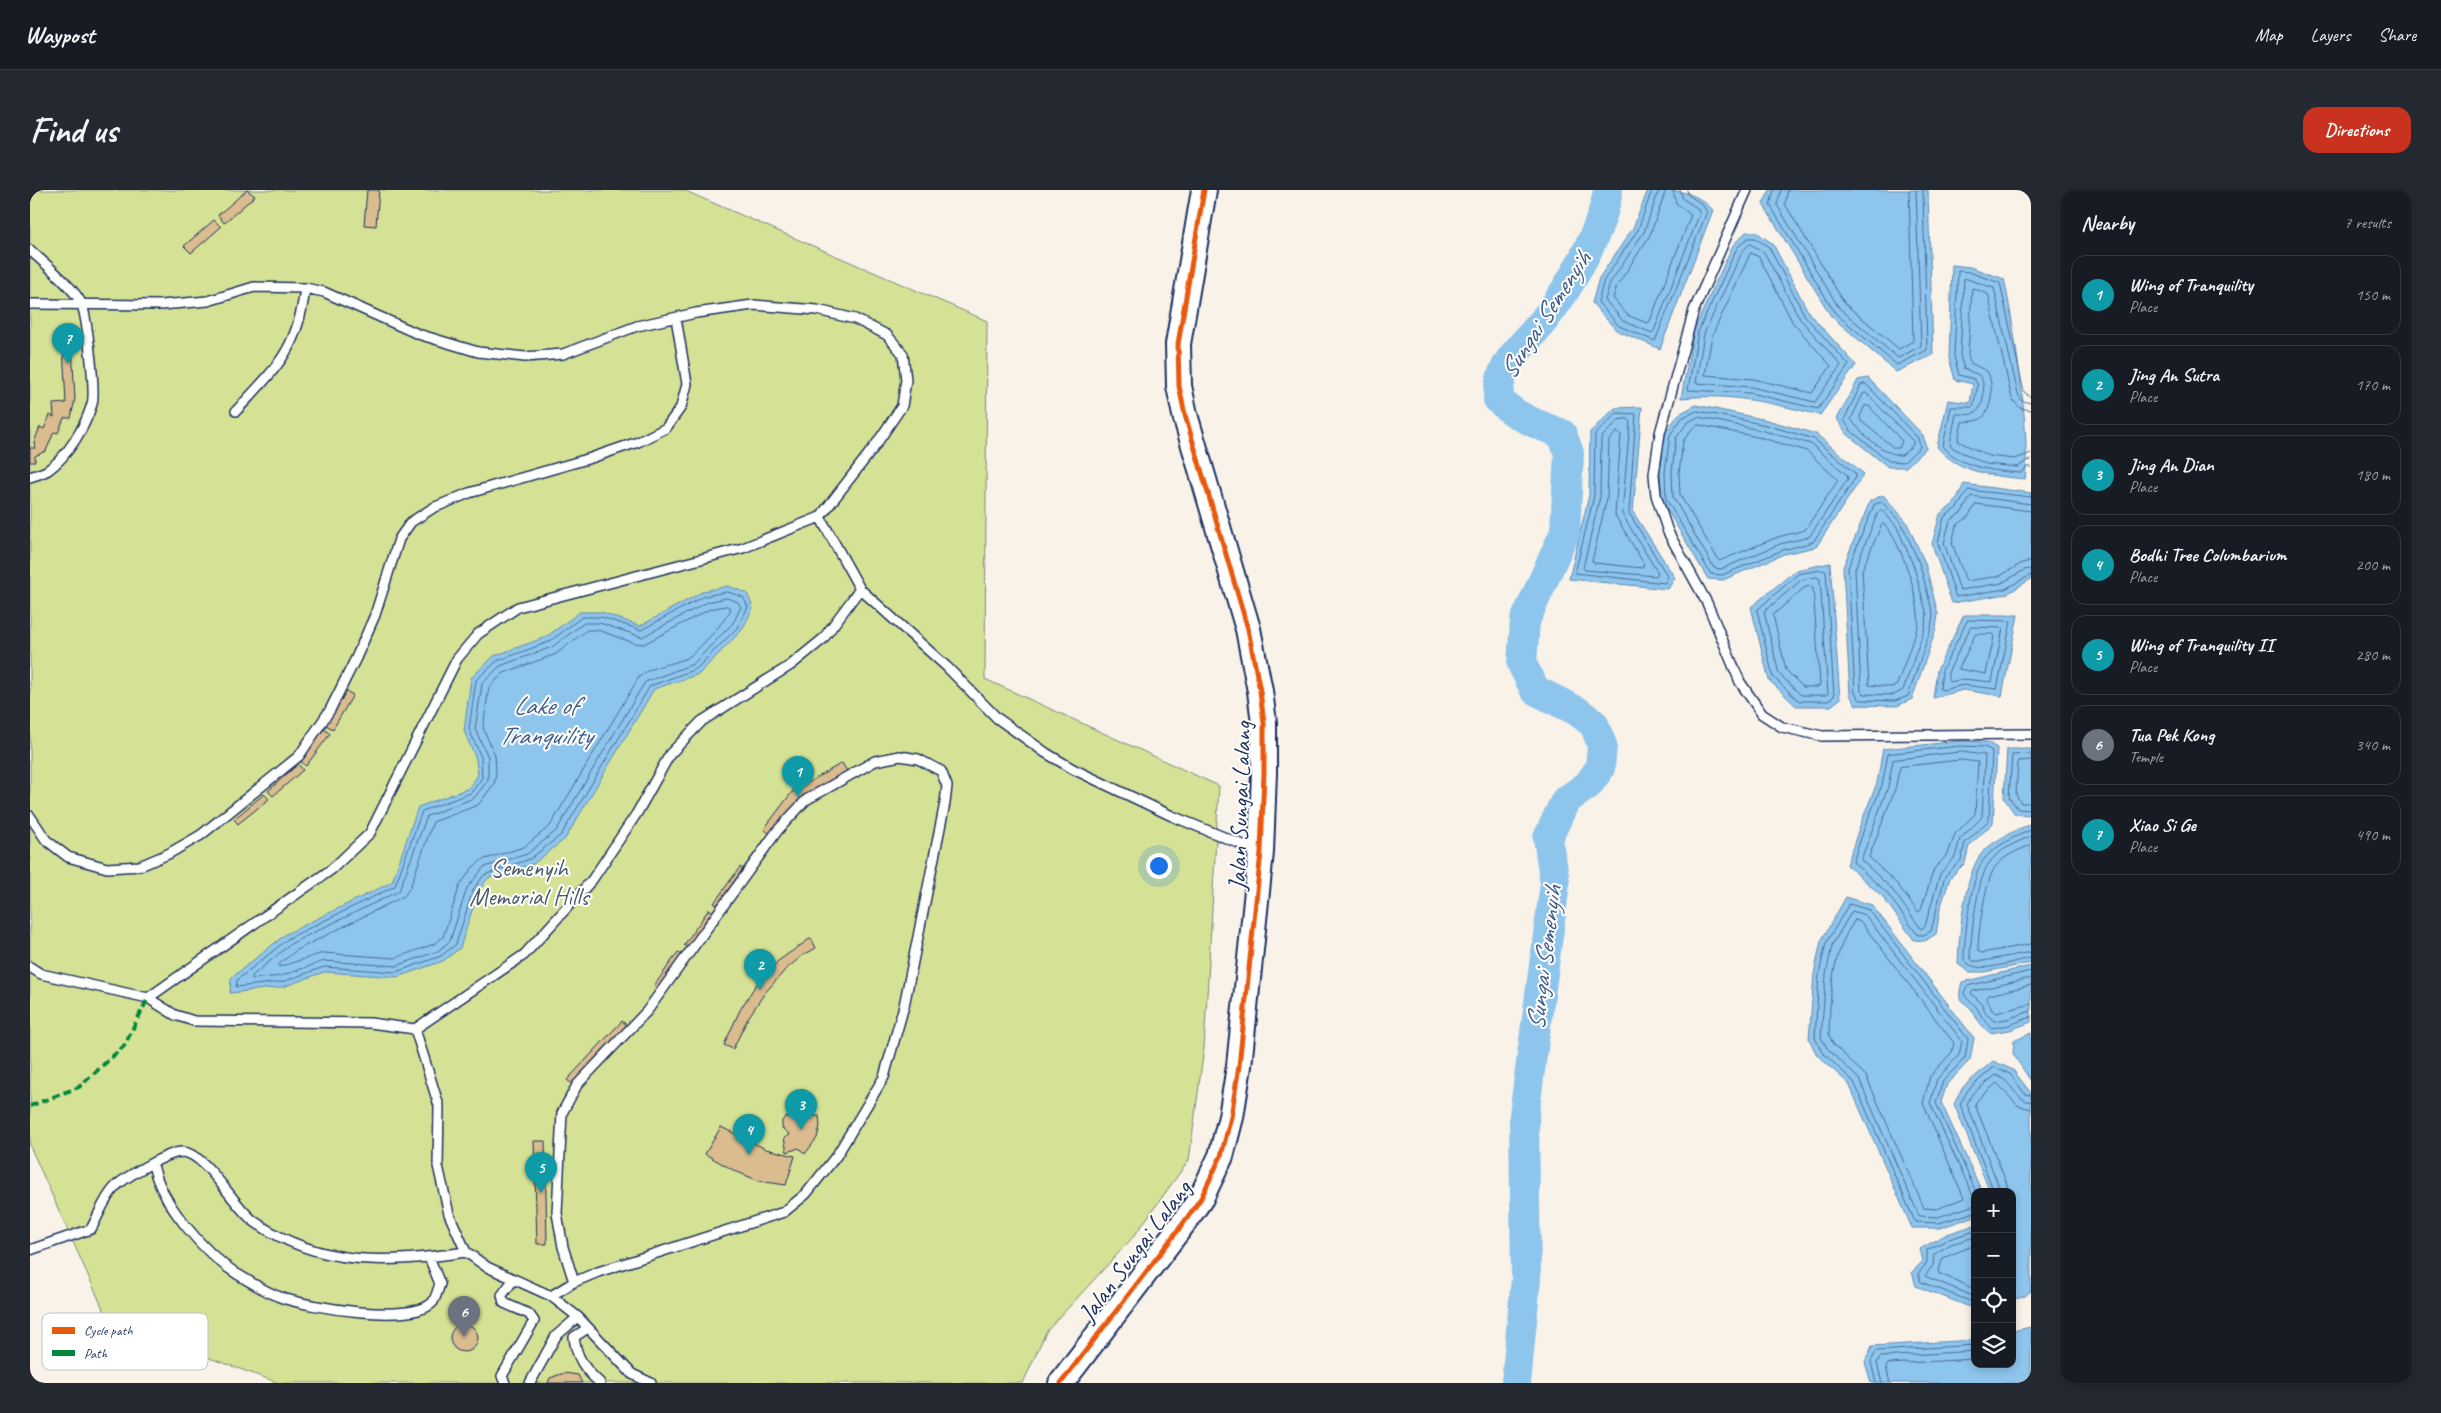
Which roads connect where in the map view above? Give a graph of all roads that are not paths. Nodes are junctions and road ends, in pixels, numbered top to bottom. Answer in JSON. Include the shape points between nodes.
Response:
{"nodes":[{"id":1,"x":1204,"y":190,"type":"edge"},
{"id":2,"x":1747,"y":190,"type":"edge"},
{"id":3,"x":30,"y":250,"type":"edge"},
{"id":4,"x":305,"y":288,"type":"junction"},
{"id":5,"x":30,"y":304,"type":"edge"},
{"id":6,"x":82,"y":304,"type":"junction"},
{"id":7,"x":676,"y":318,"type":"junction"},
{"id":8,"x":236,"y":411,"type":"dead end"},
{"id":9,"x":30,"y":476,"type":"edge"},
{"id":10,"x":820,"y":517,"type":"junction"},
{"id":11,"x":860,"y":589,"type":"junction"},
{"id":12,"x":2031,"y":734,"type":"edge"},
{"id":13,"x":30,"y":816,"type":"edge"},
{"id":14,"x":1261,"y":852,"type":"junction"},
{"id":15,"x":30,"y":967,"type":"edge"},
{"id":16,"x":148,"y":998,"type":"junction"},
{"id":17,"x":415,"y":1029,"type":"junction"},
{"id":18,"x":153,"y":1164,"type":"junction"},
{"id":19,"x":30,"y":1250,"type":"edge"},
{"id":20,"x":466,"y":1252,"type":"junction"},
{"id":21,"x":429,"y":1257,"type":"junction"},
{"id":22,"x":514,"y":1279,"type":"junction"},
{"id":23,"x":574,"y":1282,"type":"junction"},
{"id":24,"x":551,"y":1296,"type":"junction"},
{"id":25,"x":578,"y":1317,"type":"junction"},
{"id":26,"x":588,"y":1328,"type":"junction"},
{"id":27,"x":505,"y":1383,"type":"edge"},
{"id":28,"x":530,"y":1383,"type":"edge"},
{"id":29,"x":600,"y":1383,"type":"edge"},
{"id":30,"x":652,"y":1383,"type":"edge"},
{"id":31,"x":1061,"y":1383,"type":"edge"}],
"edges":[{"from":1,"to":14,"type":"street","name":"Jalan Sungai Lalang","via":[[1180,324],[1177,365],[1185,415],[1248,629],[1260,691],[1264,723]]},
{"from":2,"to":12,"type":"lane","via":[[1694,310],[1660,433],[1654,474],[1656,496],[1668,532],[1707,603],[1740,682],[1762,714],[1782,728],[1822,736]]},
{"from":3,"to":6,"type":"lane","via":[[55,272]]},
{"from":4,"to":6,"type":"lane","via":[[254,287],[208,301],[161,305]]},
{"from":4,"to":7,"type":"lane","via":[[324,292],[418,334],[478,352],[525,357],[563,354],[637,326]]},
{"from":4,"to":8,"type":"lane","via":[[302,316],[289,349],[275,370]]},
{"from":5,"to":6,"type":"lane"},
{"from":6,"to":9,"type":"lane","via":[[93,403],[62,458],[46,471]]},
{"from":7,"to":10,"type":"lane","via":[[754,305],[817,310],[856,319],[888,335],[903,354],[906,380],[902,406]]},
{"from":7,"to":13,"type":"lane","via":[[686,384],[681,406],[666,428],[638,442],[591,458],[469,493],[433,508],[411,522],[399,539],[356,658],[330,710],[304,749],[265,785],[201,835],[140,866],[107,868],[68,858],[46,840]]},
{"from":10,"to":11,"type":"lane"},
{"from":10,"to":16,"type":"lane","via":[[742,548],[518,607],[478,634],[457,660],[370,833],[332,869]]},
{"from":11,"to":14,"type":"lane","via":[[947,667],[997,718],[1046,753],[1172,816]]},
{"from":11,"to":17,"type":"lane","via":[[824,638],[791,665],[702,721],[670,754],[637,813],[592,880],[524,955]]},
{"from":14,"to":31,"type":"street","name":"Jalan Sungai Lalang","via":[[1239,1066],[1221,1156],[1204,1192],[1185,1221]]},
{"from":15,"to":16,"type":"lane","via":[[41,974]]},
{"from":16,"to":17,"type":"lane","via":[[175,1015],[194,1022],[370,1023]]},
{"from":17,"to":20,"type":"lane","via":[[439,1106],[438,1166],[449,1214]]},
{"from":18,"to":19,"type":"lane","via":[[116,1186],[91,1229]]},
{"from":18,"to":21,"type":"lane","via":[[183,1152],[199,1159],[253,1221],[298,1246],[340,1258]]},
{"from":18,"to":21,"type":"lane","via":[[168,1202],[206,1247],[235,1273],[280,1297],[323,1308],[389,1314],[418,1310],[432,1302],[440,1284]]},
{"from":20,"to":21,"type":"lane"},
{"from":20,"to":22,"type":"lane","via":[[487,1267]]},
{"from":22,"to":24,"type":"lane"},
{"from":22,"to":27,"type":"lane","via":[[502,1294],[504,1304],[529,1314],[534,1321],[502,1376]]},
{"from":23,"to":23,"type":"lane","via":[[784,1212],[806,1194],[837,1155],[884,1077],[904,1006],[945,803],[947,786],[940,771],[918,759],[900,756],[876,761],[806,800],[778,830],[647,1011],[577,1085],[562,1112],[557,1213],[563,1248]]},
{"from":23,"to":24,"type":"lane"},
{"from":24,"to":25,"type":"lane"},
{"from":25,"to":26,"type":"lane"},
{"from":25,"to":28,"type":"lane","via":[[556,1336]]},
{"from":26,"to":29,"type":"lane","via":[[574,1338],[576,1352],[588,1373]]},
{"from":26,"to":30,"type":"lane","via":[[632,1374]]}]}
